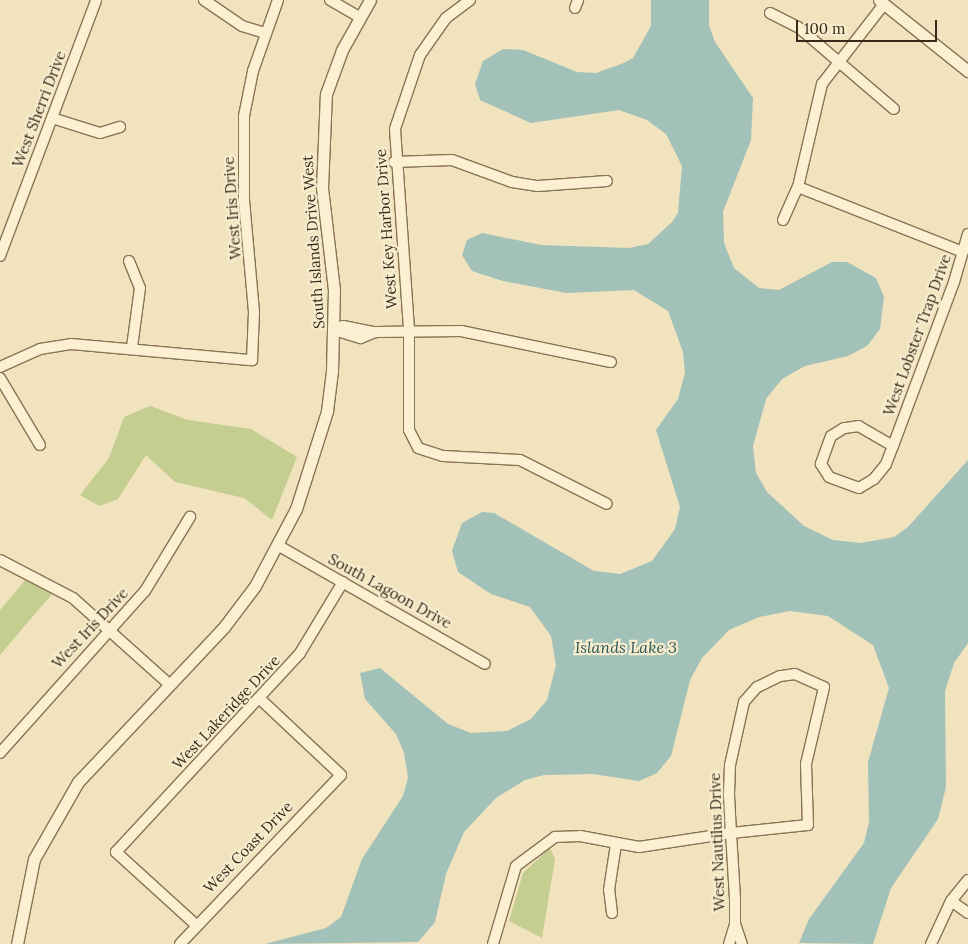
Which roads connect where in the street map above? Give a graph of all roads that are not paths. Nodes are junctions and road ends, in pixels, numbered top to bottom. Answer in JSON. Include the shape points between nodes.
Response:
{"nodes":[{"id":1,"x":96,"y":0,"type":"edge"},
{"id":2,"x":204,"y":0,"type":"edge"},
{"id":3,"x":278,"y":0,"type":"edge"},
{"id":4,"x":330,"y":0,"type":"edge"},
{"id":5,"x":370,"y":0,"type":"edge"},
{"id":6,"x":470,"y":0,"type":"edge"},
{"id":7,"x":881,"y":2,"type":"edge"},
{"id":8,"x":770,"y":13,"type":"dead end"},
{"id":9,"x":358,"y":16,"type":"junction"},
{"id":10,"x":264,"y":33,"type":"junction"},
{"id":11,"x":840,"y":60,"type":"junction"},
{"id":12,"x":968,"y":70,"type":"edge"},
{"id":13,"x":894,"y":109,"type":"dead end"},
{"id":14,"x":52,"y":118,"type":"junction"},
{"id":15,"x":120,"y":127,"type":"dead end"},
{"id":16,"x":394,"y":162,"type":"junction"},
{"id":17,"x":607,"y":181,"type":"dead end"},
{"id":18,"x":798,"y":187,"type":"junction"},
{"id":19,"x":783,"y":220,"type":"dead end"},
{"id":20,"x":968,"y":234,"type":"edge"},
{"id":21,"x":963,"y":252,"type":"junction"},
{"id":22,"x":0,"y":256,"type":"edge"},
{"id":23,"x":129,"y":261,"type":"dead end"},
{"id":24,"x":334,"y":330,"type":"junction"},
{"id":25,"x":409,"y":331,"type":"junction"},
{"id":26,"x":132,"y":347,"type":"junction"},
{"id":27,"x":611,"y":362,"type":"dead end"},
{"id":28,"x":0,"y":367,"type":"edge"},
{"id":29,"x":0,"y":378,"type":"edge"},
{"id":30,"x":40,"y":444,"type":"dead end"},
{"id":31,"x":893,"y":446,"type":"junction"},
{"id":32,"x":607,"y":504,"type":"dead end"},
{"id":33,"x":190,"y":517,"type":"dead end"},
{"id":34,"x":279,"y":546,"type":"junction"},
{"id":35,"x":0,"y":560,"type":"edge"},
{"id":36,"x":343,"y":582,"type":"junction"},
{"id":37,"x":108,"y":629,"type":"junction"},
{"id":38,"x":486,"y":664,"type":"dead end"},
{"id":39,"x":170,"y":685,"type":"junction"},
{"id":40,"x":260,"y":699,"type":"junction"},
{"id":41,"x":0,"y":753,"type":"edge"},
{"id":42,"x":731,"y":833,"type":"junction"},
{"id":43,"x":616,"y":844,"type":"junction"},
{"id":44,"x":968,"y":880,"type":"edge"},
{"id":45,"x":951,"y":901,"type":"junction"},
{"id":46,"x":612,"y":913,"type":"dead end"},
{"id":47,"x":968,"y":913,"type":"edge"},
{"id":48,"x":195,"y":924,"type":"junction"},
{"id":49,"x":735,"y":924,"type":"junction"},
{"id":50,"x":17,"y":944,"type":"edge"},
{"id":51,"x":180,"y":944,"type":"edge"},
{"id":52,"x":493,"y":944,"type":"edge"},
{"id":53,"x":730,"y":944,"type":"edge"},
{"id":54,"x":742,"y":944,"type":"edge"},
{"id":55,"x":931,"y":944,"type":"edge"}],
"edges":[{"from":1,"to":14,"type":"street","name":"West Sherri Drive"},
{"from":2,"to":10,"type":"street","via":[[242,26]]},
{"from":3,"to":10,"type":"street","name":"West Iris Drive"},
{"from":4,"to":9,"type":"street"},
{"from":5,"to":9,"type":"street","name":"South Islands Drive West"},
{"from":6,"to":16,"type":"street","name":"West Key Harbor Drive","via":[[446,18],[420,55],[395,129]]},
{"from":7,"to":11,"type":"street"},
{"from":7,"to":12,"type":"street"},
{"from":8,"to":11,"type":"street","via":[[798,27]]},
{"from":9,"to":24,"type":"street","name":"South Islands Drive West","via":[[326,94],[322,137]]},
{"from":10,"to":26,"type":"street","name":"West Iris Drive","via":[[244,125],[244,200],[254,312],[252,360]]},
{"from":11,"to":13,"type":"street"},
{"from":11,"to":18,"type":"street","via":[[814,106]]},
{"from":14,"to":15,"type":"street","via":[[100,133]]},
{"from":14,"to":22,"type":"street","name":"West Sherri Drive"},
{"from":16,"to":17,"type":"street","via":[[452,160],[512,182],[538,186]]},
{"from":16,"to":25,"type":"street","name":"West Key Harbor Drive"},
{"from":18,"to":19,"type":"street"},
{"from":18,"to":21,"type":"street"},
{"from":20,"to":21,"type":"street","name":"West Lobster Trap Drive"},
{"from":21,"to":31,"type":"street","name":"West Lobster Trap Drive"},
{"from":23,"to":26,"type":"street","via":[[140,288]]},
{"from":24,"to":25,"type":"street","via":[[361,338],[375,332]]},
{"from":24,"to":34,"type":"street","name":"South Islands Drive West","via":[[327,412],[296,510]]},
{"from":25,"to":27,"type":"street","via":[[490,336]]},
{"from":25,"to":32,"type":"street","name":"West Key Harbor Drive","via":[[407,407],[409,430],[418,448],[443,456],[520,460]]},
{"from":26,"to":28,"type":"street","via":[[71,344],[40,350]]},
{"from":29,"to":30,"type":"street"},
{"from":31,"to":31,"type":"street","name":"West Lobster Trap Drive","via":[[859,426],[844,428],[831,436],[822,464],[829,477],[859,488],[874,479]]},
{"from":33,"to":37,"type":"street","name":"West Iris Drive","via":[[145,591]]},
{"from":34,"to":36,"type":"street","name":"South Lagoon Drive"},
{"from":34,"to":39,"type":"street","name":"South Islands Drive West","via":[[224,627]]},
{"from":35,"to":37,"type":"street","via":[[73,598]]},
{"from":36,"to":38,"type":"street","name":"South Lagoon Drive"},
{"from":36,"to":40,"type":"street","name":"West Lakeridge Drive","via":[[321,625]]},
{"from":37,"to":39,"type":"street"},
{"from":37,"to":41,"type":"street","name":"West Iris Drive"},
{"from":39,"to":50,"type":"street","name":"South Islands Drive West","via":[[78,782],[54,820],[34,860]]},
{"from":40,"to":48,"type":"street","name":"West Lakeridge Drive","via":[[116,852]]},
{"from":40,"to":48,"type":"street","name":"West Coast Drive","via":[[341,775]]},
{"from":42,"to":42,"type":"street","name":"West Nautilus Drive","via":[[730,765],[744,702],[757,687],[780,676],[795,674],[824,686],[806,764],[808,825]]},
{"from":42,"to":43,"type":"street","via":[[640,847]]},
{"from":42,"to":49,"type":"street","name":"West Nautilus Drive"},
{"from":43,"to":46,"type":"street","via":[[609,890]]},
{"from":43,"to":52,"type":"street","via":[[580,836],[554,837],[531,852],[516,866],[508,885]]},
{"from":44,"to":45,"type":"street"},
{"from":45,"to":47,"type":"street"},
{"from":45,"to":55,"type":"street"},
{"from":48,"to":51,"type":"street","name":"West Coast Drive"},
{"from":49,"to":53,"type":"street","name":"West Nautilus Drive"},
{"from":49,"to":54,"type":"street","name":"West Nautilus Drive"}]}
